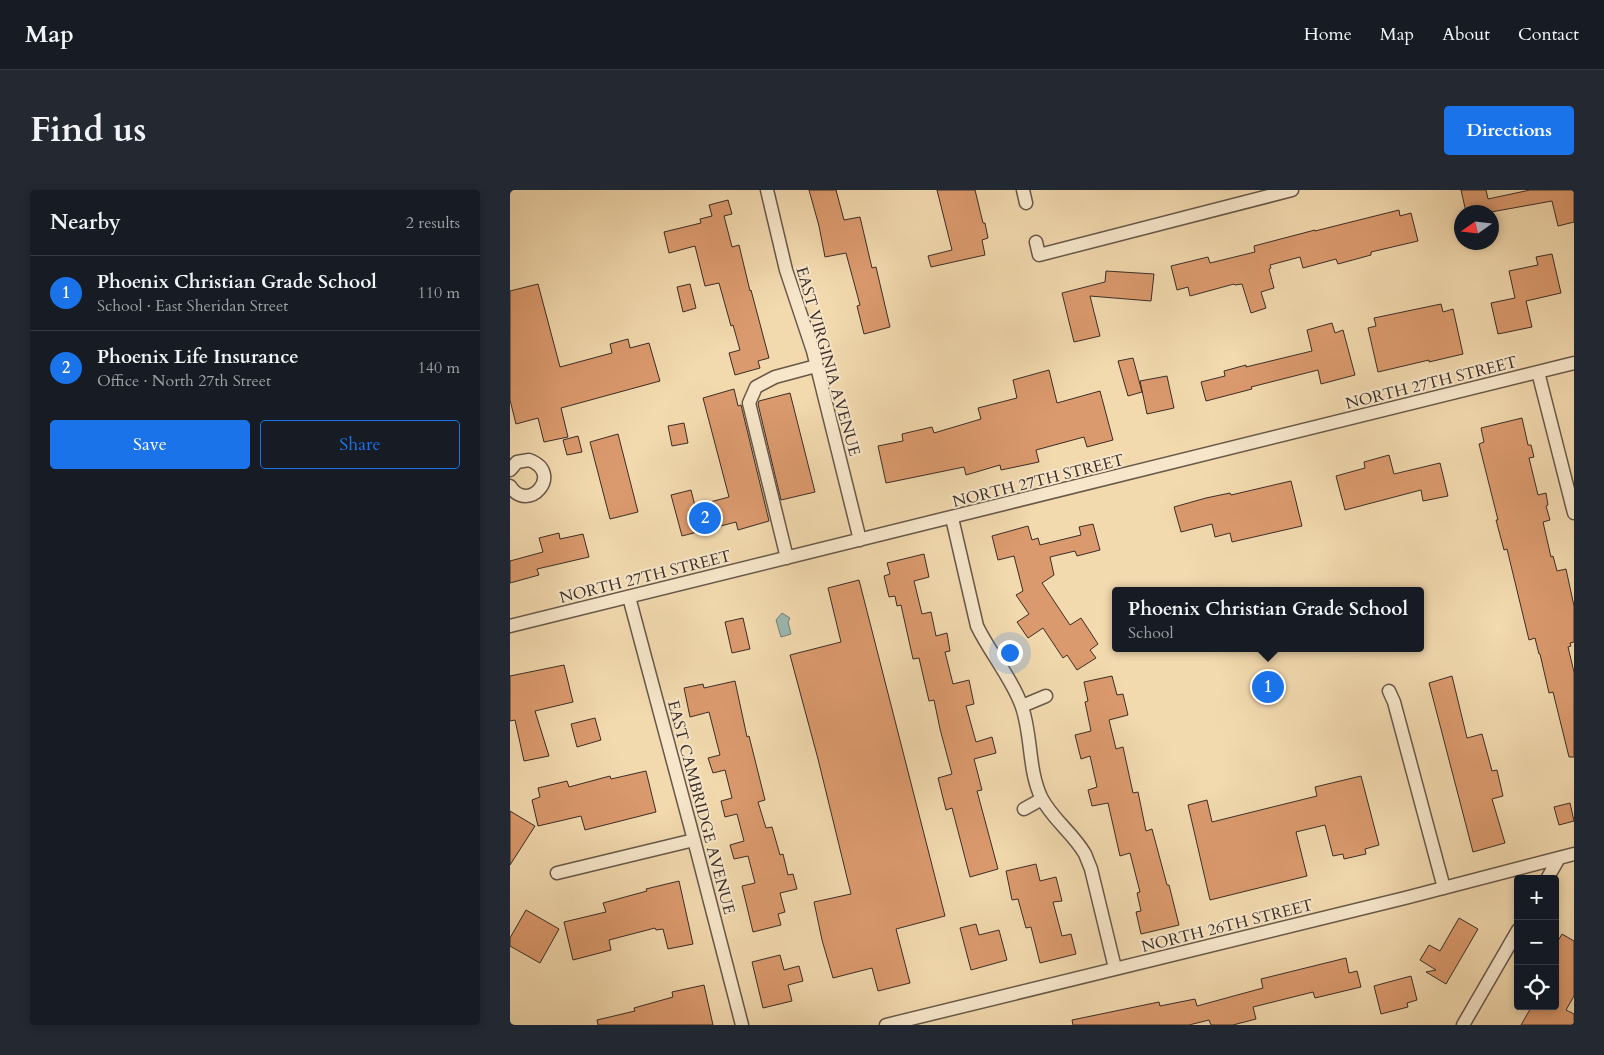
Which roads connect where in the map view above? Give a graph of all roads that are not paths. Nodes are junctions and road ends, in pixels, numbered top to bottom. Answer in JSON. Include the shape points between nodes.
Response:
{"nodes":[{"id":1,"x":767,"y":190,"type":"edge"},
{"id":2,"x":1023,"y":190,"type":"edge"},
{"id":3,"x":1292,"y":190,"type":"edge"},
{"id":4,"x":1264,"y":194,"type":"edge"},
{"id":5,"x":1026,"y":203,"type":"dead end"},
{"id":6,"x":1036,"y":242,"type":"dead end"},
{"id":7,"x":1574,"y":364,"type":"edge"},
{"id":8,"x":816,"y":366,"type":"junction"},
{"id":9,"x":1538,"y":372,"type":"junction"},
{"id":10,"x":511,"y":465,"type":"edge"},
{"id":11,"x":510,"y":486,"type":"edge"},
{"id":12,"x":1574,"y":513,"type":"edge"},
{"id":13,"x":952,"y":518,"type":"junction"},
{"id":14,"x":860,"y":540,"type":"junction"},
{"id":15,"x":787,"y":558,"type":"junction"},
{"id":16,"x":629,"y":597,"type":"junction"},
{"id":17,"x":510,"y":626,"type":"edge"},
{"id":18,"x":1389,"y":691,"type":"dead end"},
{"id":19,"x":1046,"y":696,"type":"dead end"},
{"id":20,"x":1022,"y":706,"type":"junction"},
{"id":21,"x":1042,"y":799,"type":"junction"},
{"id":22,"x":1024,"y":809,"type":"dead end"},
{"id":23,"x":694,"y":840,"type":"junction"},
{"id":24,"x":1574,"y":854,"type":"edge"},
{"id":25,"x":1559,"y":858,"type":"junction"},
{"id":26,"x":557,"y":873,"type":"dead end"},
{"id":27,"x":1549,"y":875,"type":"edge"},
{"id":28,"x":1444,"y":888,"type":"junction"},
{"id":29,"x":1514,"y":937,"type":"edge"},
{"id":30,"x":1115,"y":968,"type":"junction"},
{"id":31,"x":742,"y":1025,"type":"edge"},
{"id":32,"x":886,"y":1025,"type":"edge"},
{"id":33,"x":1463,"y":1025,"type":"edge"}],
"edges":[{"from":1,"to":8,"type":"street","name":"EAST VIRGINIA AVENUE","via":[[786,270]]},
{"from":2,"to":5,"type":"street"},
{"from":3,"to":4,"type":"street"},
{"from":4,"to":6,"type":"street","via":[[1040,255]]},
{"from":7,"to":9,"type":"street","name":"NORTH 27TH STREET"},
{"from":8,"to":14,"type":"street","name":"EAST VIRGINIA AVENUE"},
{"from":8,"to":15,"type":"street","via":[[775,377],[756,387],[750,403]]},
{"from":9,"to":12,"type":"street"},
{"from":9,"to":13,"type":"street","name":"NORTH 27TH STREET"},
{"from":10,"to":11,"type":"street","via":[[523,460],[535,462],[543,472],[543,483],[538,492],[527,496],[516,494]]},
{"from":13,"to":14,"type":"street","name":"NORTH 27TH STREET"},
{"from":13,"to":20,"type":"street","via":[[977,626]]},
{"from":14,"to":15,"type":"street","name":"NORTH 27TH STREET"},
{"from":15,"to":16,"type":"street","name":"NORTH 27TH STREET"},
{"from":16,"to":17,"type":"street","name":"NORTH 27TH STREET"},
{"from":16,"to":23,"type":"street","name":"EAST CAMBRIDGE AVENUE"},
{"from":18,"to":28,"type":"street"},
{"from":19,"to":20,"type":"street"},
{"from":20,"to":21,"type":"street","via":[[1035,783]]},
{"from":21,"to":22,"type":"street"},
{"from":21,"to":30,"type":"street","via":[[1052,816],[1085,854]]},
{"from":23,"to":26,"type":"street"},
{"from":23,"to":31,"type":"street","name":"EAST CAMBRIDGE AVENUE"},
{"from":24,"to":25,"type":"street","name":"NORTH 26TH STREET"},
{"from":25,"to":27,"type":"street"},
{"from":25,"to":28,"type":"street","name":"NORTH 26TH STREET"},
{"from":28,"to":30,"type":"street","name":"NORTH 26TH STREET"},
{"from":29,"to":33,"type":"street"},
{"from":30,"to":32,"type":"street","name":"NORTH 26TH STREET"}]}
